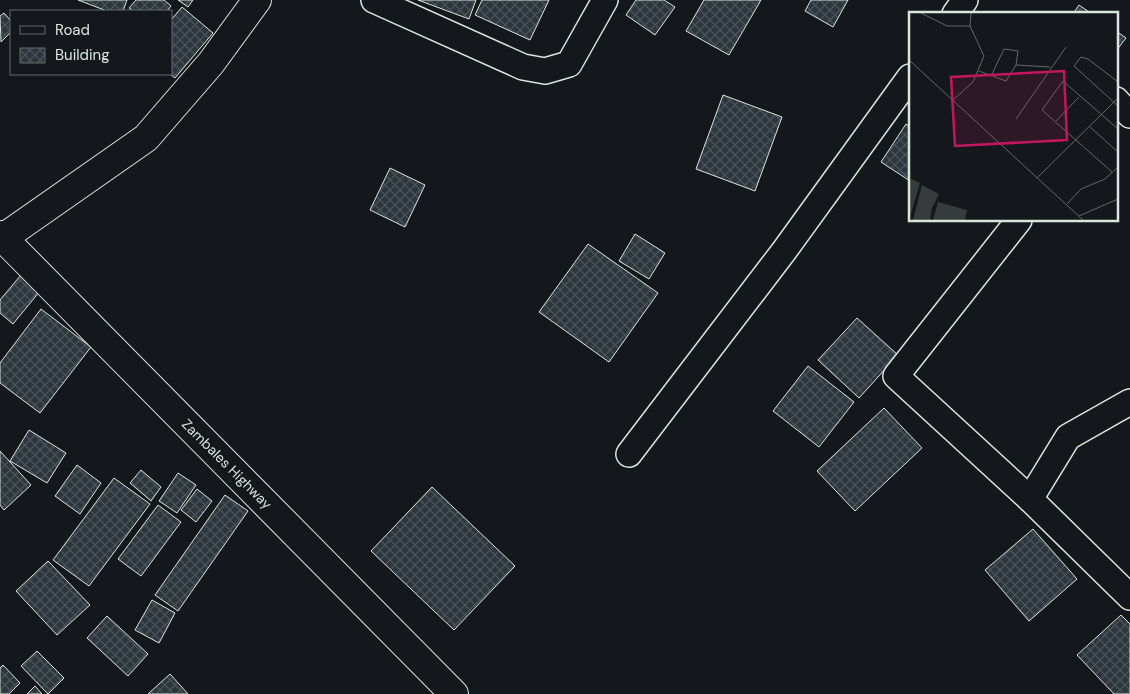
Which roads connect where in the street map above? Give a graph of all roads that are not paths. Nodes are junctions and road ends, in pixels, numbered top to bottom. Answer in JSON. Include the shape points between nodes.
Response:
{"nodes":[{"id":1,"x":257,"y":0,"type":"edge"},
{"id":2,"x":374,"y":0,"type":"edge"},
{"id":3,"x":605,"y":0,"type":"edge"},
{"id":4,"x":965,"y":0,"type":"edge"},
{"id":5,"x":399,"y":5,"type":"edge"},
{"id":6,"x":956,"y":12,"type":"edge"},
{"id":7,"x":909,"y":78,"type":"edge"},
{"id":8,"x":1118,"y":102,"type":"edge"},
{"id":9,"x":1130,"y":115,"type":"edge"},
{"id":10,"x":1019,"y":221,"type":"edge"},
{"id":11,"x":2,"y":236,"type":"edge"},
{"id":12,"x":1130,"y":402,"type":"edge"},
{"id":13,"x":629,"y":454,"type":"dead end"},
{"id":14,"x":1030,"y":500,"type":"junction"},
{"id":15,"x":1130,"y":597,"type":"edge"},
{"id":16,"x":454,"y":694,"type":"edge"}],
"edges":[{"from":1,"to":11,"type":"main road","via":[[212,63],[146,138]]},
{"from":2,"to":5,"type":"street"},
{"from":3,"to":5,"type":"street","via":[[569,64],[545,71],[523,67]]},
{"from":4,"to":6,"type":"street"},
{"from":7,"to":13,"type":"street","via":[[784,251]]},
{"from":8,"to":9,"type":"street"},
{"from":10,"to":14,"type":"street","via":[[896,376]]},
{"from":11,"to":16,"type":"main road","name":"Zambales Highway"},
{"from":12,"to":14,"type":"street","via":[[1068,437]]},
{"from":14,"to":15,"type":"street"}]}
